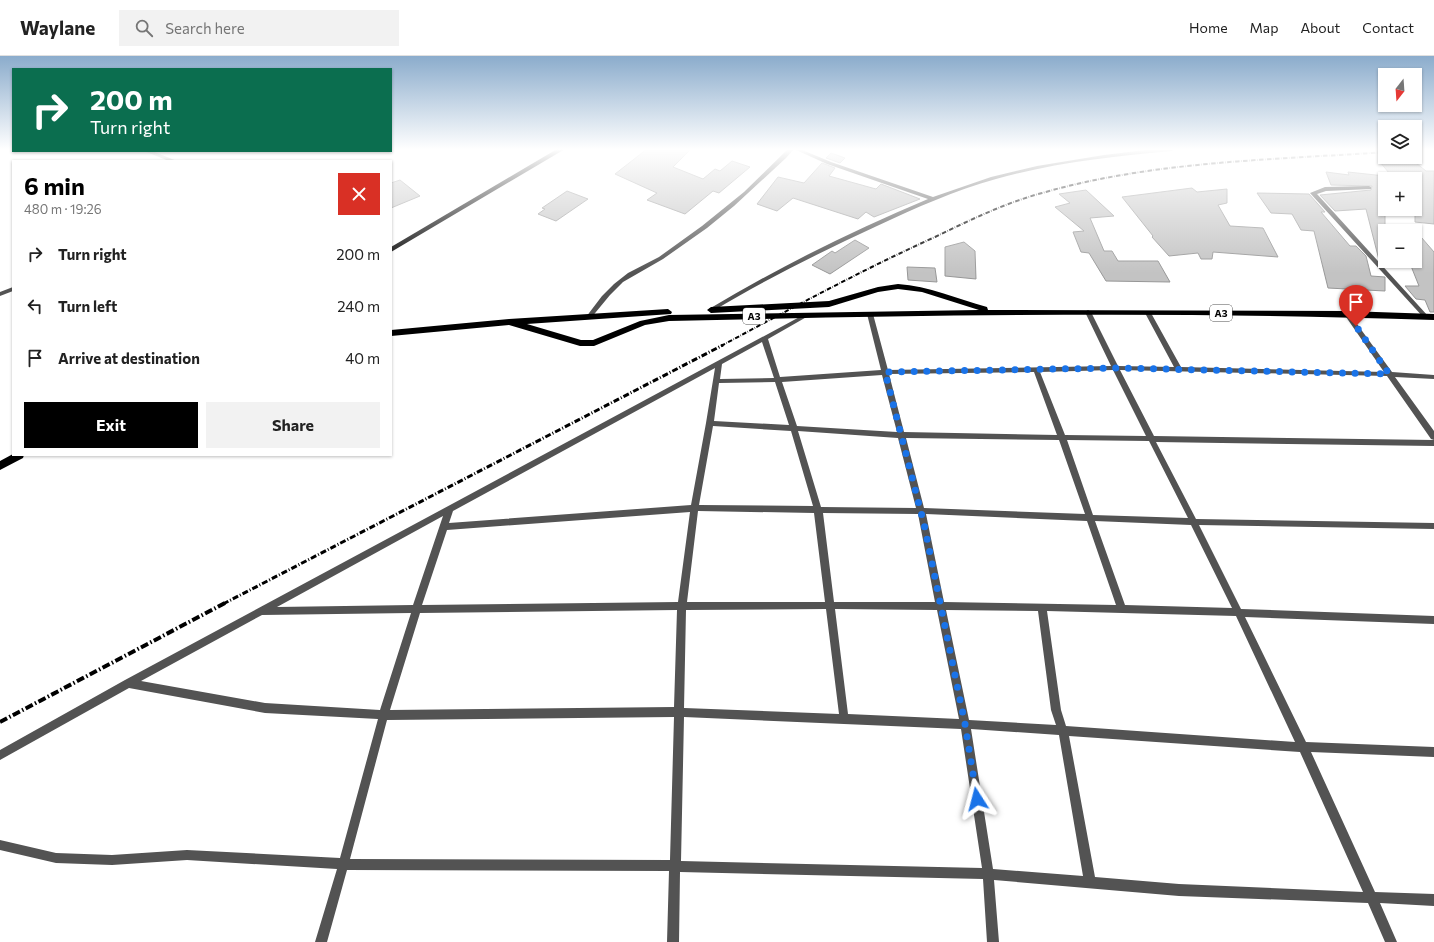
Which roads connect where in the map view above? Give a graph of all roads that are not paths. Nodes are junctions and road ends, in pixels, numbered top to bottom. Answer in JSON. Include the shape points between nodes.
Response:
{"nodes":[{"id":1,"x":492,"y":190,"type":"edge"},
{"id":2,"x":749,"y":190,"type":"edge"},
{"id":3,"x":909,"y":190,"type":"edge"},
{"id":4,"x":955,"y":190,"type":"edge"},
{"id":5,"x":1323,"y":190,"type":"edge"},
{"id":6,"x":932,"y":198,"type":"junction"},
{"id":7,"x":392,"y":249,"type":"edge"},
{"id":8,"x":12,"y":289,"type":"edge"},
{"id":9,"x":0,"y":294,"type":"edge"},
{"id":10,"x":711,"y":310,"type":"junction"},
{"id":11,"x":1088,"y":312,"type":"junction"},
{"id":12,"x":1008,"y":313,"type":"junction"},
{"id":13,"x":1148,"y":313,"type":"junction"},
{"id":14,"x":870,"y":314,"type":"junction"},
{"id":15,"x":1347,"y":314,"type":"junction"},
{"id":16,"x":807,"y":315,"type":"junction"},
{"id":17,"x":588,"y":317,"type":"junction"},
{"id":18,"x":1430,"y":317,"type":"edge"},
{"id":19,"x":509,"y":322,"type":"junction"},
{"id":20,"x":392,"y":334,"type":"edge"},
{"id":21,"x":764,"y":338,"type":"junction"},
{"id":22,"x":718,"y":363,"type":"junction"},
{"id":23,"x":1115,"y":368,"type":"junction"},
{"id":24,"x":1036,"y":369,"type":"junction"},
{"id":25,"x":1180,"y":369,"type":"junction"},
{"id":26,"x":885,"y":372,"type":"junction"},
{"id":27,"x":1389,"y":374,"type":"junction"},
{"id":28,"x":1434,"y":377,"type":"edge"},
{"id":29,"x":778,"y":380,"type":"junction"},
{"id":30,"x":716,"y":381,"type":"junction"},
{"id":31,"x":710,"y":424,"type":"junction"},
{"id":32,"x":794,"y":429,"type":"junction"},
{"id":33,"x":900,"y":435,"type":"junction"},
{"id":34,"x":1434,"y":437,"type":"edge"},
{"id":35,"x":1062,"y":438,"type":"junction"},
{"id":36,"x":1150,"y":440,"type":"junction"},
{"id":37,"x":1434,"y":443,"type":"edge"},
{"id":38,"x":17,"y":456,"type":"edge"},
{"id":39,"x":0,"y":466,"type":"edge"},
{"id":40,"x":450,"y":508,"type":"junction"},
{"id":41,"x":694,"y":508,"type":"junction"},
{"id":42,"x":818,"y":509,"type":"junction"},
{"id":43,"x":921,"y":511,"type":"junction"},
{"id":44,"x":1089,"y":518,"type":"junction"},
{"id":45,"x":1194,"y":522,"type":"junction"},
{"id":46,"x":1434,"y":526,"type":"edge"},
{"id":47,"x":444,"y":527,"type":"junction"},
{"id":48,"x":682,"y":605,"type":"junction"},
{"id":49,"x":829,"y":606,"type":"junction"},
{"id":50,"x":942,"y":606,"type":"junction"},
{"id":51,"x":1042,"y":608,"type":"junction"},
{"id":52,"x":415,"y":609,"type":"junction"},
{"id":53,"x":262,"y":610,"type":"junction"},
{"id":54,"x":1122,"y":610,"type":"junction"},
{"id":55,"x":1239,"y":612,"type":"junction"},
{"id":56,"x":1434,"y":620,"type":"edge"},
{"id":57,"x":128,"y":683,"type":"junction"},
{"id":58,"x":680,"y":712,"type":"junction"},
{"id":59,"x":384,"y":715,"type":"junction"},
{"id":60,"x":844,"y":719,"type":"junction"},
{"id":61,"x":965,"y":724,"type":"junction"},
{"id":62,"x":1063,"y":731,"type":"junction"},
{"id":63,"x":1303,"y":747,"type":"junction"},
{"id":64,"x":1434,"y":752,"type":"edge"},
{"id":65,"x":0,"y":755,"type":"edge"},
{"id":66,"x":0,"y":845,"type":"edge"},
{"id":67,"x":345,"y":864,"type":"junction"},
{"id":68,"x":674,"y":866,"type":"junction"},
{"id":69,"x":988,"y":874,"type":"junction"},
{"id":70,"x":1090,"y":882,"type":"junction"},
{"id":71,"x":1372,"y":898,"type":"junction"},
{"id":72,"x":1434,"y":900,"type":"edge"},
{"id":73,"x":321,"y":942,"type":"edge"},
{"id":74,"x":673,"y":942,"type":"edge"},
{"id":75,"x":993,"y":942,"type":"edge"},
{"id":76,"x":1391,"y":942,"type":"edge"}],
"edges":[{"from":1,"to":7,"type":"main road"},
{"from":2,"to":17,"type":"street","via":[[659,259],[622,280]]},
{"from":3,"to":6,"type":"street"},
{"from":4,"to":6,"type":"street"},
{"from":5,"to":18,"type":"street","via":[[1314,192]]},
{"from":6,"to":10,"type":"street","via":[[831,244],[748,287]]},
{"from":8,"to":9,"type":"street"},
{"from":10,"to":12,"type":"highway","number":"A3","via":[[829,304],[873,290],[903,287],[930,291],[969,305]]},
{"from":10,"to":17,"type":"highway","number":"A3"},
{"from":11,"to":12,"type":"highway","number":"A3"},
{"from":11,"to":13,"type":"highway","number":"A3"},
{"from":11,"to":23,"type":"street"},
{"from":12,"to":14,"type":"highway","number":"A3"},
{"from":13,"to":15,"type":"highway","number":"A3"},
{"from":13,"to":25,"type":"street"},
{"from":14,"to":16,"type":"highway","number":"A3"},
{"from":14,"to":26,"type":"street"},
{"from":15,"to":18,"type":"highway","number":"A3"},
{"from":15,"to":27,"type":"street"},
{"from":16,"to":19,"type":"highway","number":"A3","via":[[669,318],[643,323],[594,343],[580,343]]},
{"from":16,"to":21,"type":"street"},
{"from":17,"to":19,"type":"highway","number":"A3"},
{"from":19,"to":20,"type":"highway","number":"A3"},
{"from":21,"to":22,"type":"street"},
{"from":21,"to":29,"type":"street"},
{"from":22,"to":30,"type":"street"},
{"from":22,"to":40,"type":"street"},
{"from":23,"to":24,"type":"street"},
{"from":23,"to":25,"type":"street"},
{"from":23,"to":36,"type":"street"},
{"from":24,"to":26,"type":"street"},
{"from":24,"to":35,"type":"street"},
{"from":25,"to":27,"type":"street"},
{"from":26,"to":29,"type":"street"},
{"from":26,"to":33,"type":"street"},
{"from":27,"to":28,"type":"street"},
{"from":27,"to":34,"type":"street"},
{"from":29,"to":30,"type":"street"},
{"from":29,"to":32,"type":"street"},
{"from":30,"to":31,"type":"street"},
{"from":31,"to":32,"type":"street"},
{"from":31,"to":41,"type":"street"},
{"from":32,"to":33,"type":"street"},
{"from":32,"to":42,"type":"street"},
{"from":33,"to":35,"type":"street"},
{"from":33,"to":43,"type":"street"},
{"from":35,"to":36,"type":"street"},
{"from":35,"to":44,"type":"street"},
{"from":36,"to":37,"type":"street"},
{"from":36,"to":45,"type":"street"},
{"from":38,"to":39,"type":"highway"},
{"from":40,"to":47,"type":"street"},
{"from":40,"to":53,"type":"street"},
{"from":41,"to":42,"type":"street"},
{"from":41,"to":47,"type":"street"},
{"from":41,"to":48,"type":"street"},
{"from":42,"to":43,"type":"street"},
{"from":42,"to":49,"type":"street"},
{"from":43,"to":44,"type":"street"},
{"from":43,"to":50,"type":"street"},
{"from":44,"to":45,"type":"street"},
{"from":44,"to":54,"type":"street"},
{"from":45,"to":46,"type":"street"},
{"from":45,"to":55,"type":"street"},
{"from":47,"to":52,"type":"street"},
{"from":48,"to":49,"type":"street"},
{"from":48,"to":52,"type":"street"},
{"from":48,"to":58,"type":"street"},
{"from":49,"to":50,"type":"street"},
{"from":49,"to":60,"type":"street"},
{"from":50,"to":51,"type":"street"},
{"from":50,"to":61,"type":"street"},
{"from":51,"to":54,"type":"street"},
{"from":51,"to":62,"type":"street","via":[[1056,710]]},
{"from":52,"to":53,"type":"street"},
{"from":52,"to":59,"type":"street"},
{"from":53,"to":57,"type":"street"},
{"from":54,"to":55,"type":"street"},
{"from":55,"to":56,"type":"street"},
{"from":55,"to":63,"type":"street"},
{"from":57,"to":59,"type":"street","via":[[265,708]]},
{"from":57,"to":65,"type":"street"},
{"from":58,"to":59,"type":"street"},
{"from":58,"to":60,"type":"street"},
{"from":58,"to":68,"type":"street"},
{"from":59,"to":67,"type":"street"},
{"from":60,"to":61,"type":"street"},
{"from":61,"to":62,"type":"street"},
{"from":61,"to":69,"type":"street"},
{"from":62,"to":63,"type":"street"},
{"from":62,"to":70,"type":"street"},
{"from":63,"to":64,"type":"street"},
{"from":63,"to":71,"type":"street"},
{"from":66,"to":67,"type":"street","via":[[56,858],[112,860],[187,855]]},
{"from":67,"to":68,"type":"street"},
{"from":67,"to":73,"type":"street"},
{"from":68,"to":69,"type":"street"},
{"from":68,"to":74,"type":"street"},
{"from":69,"to":70,"type":"street"},
{"from":69,"to":75,"type":"street"},
{"from":70,"to":71,"type":"street","via":[[1179,890]]},
{"from":71,"to":72,"type":"street"},
{"from":71,"to":76,"type":"street"}]}
